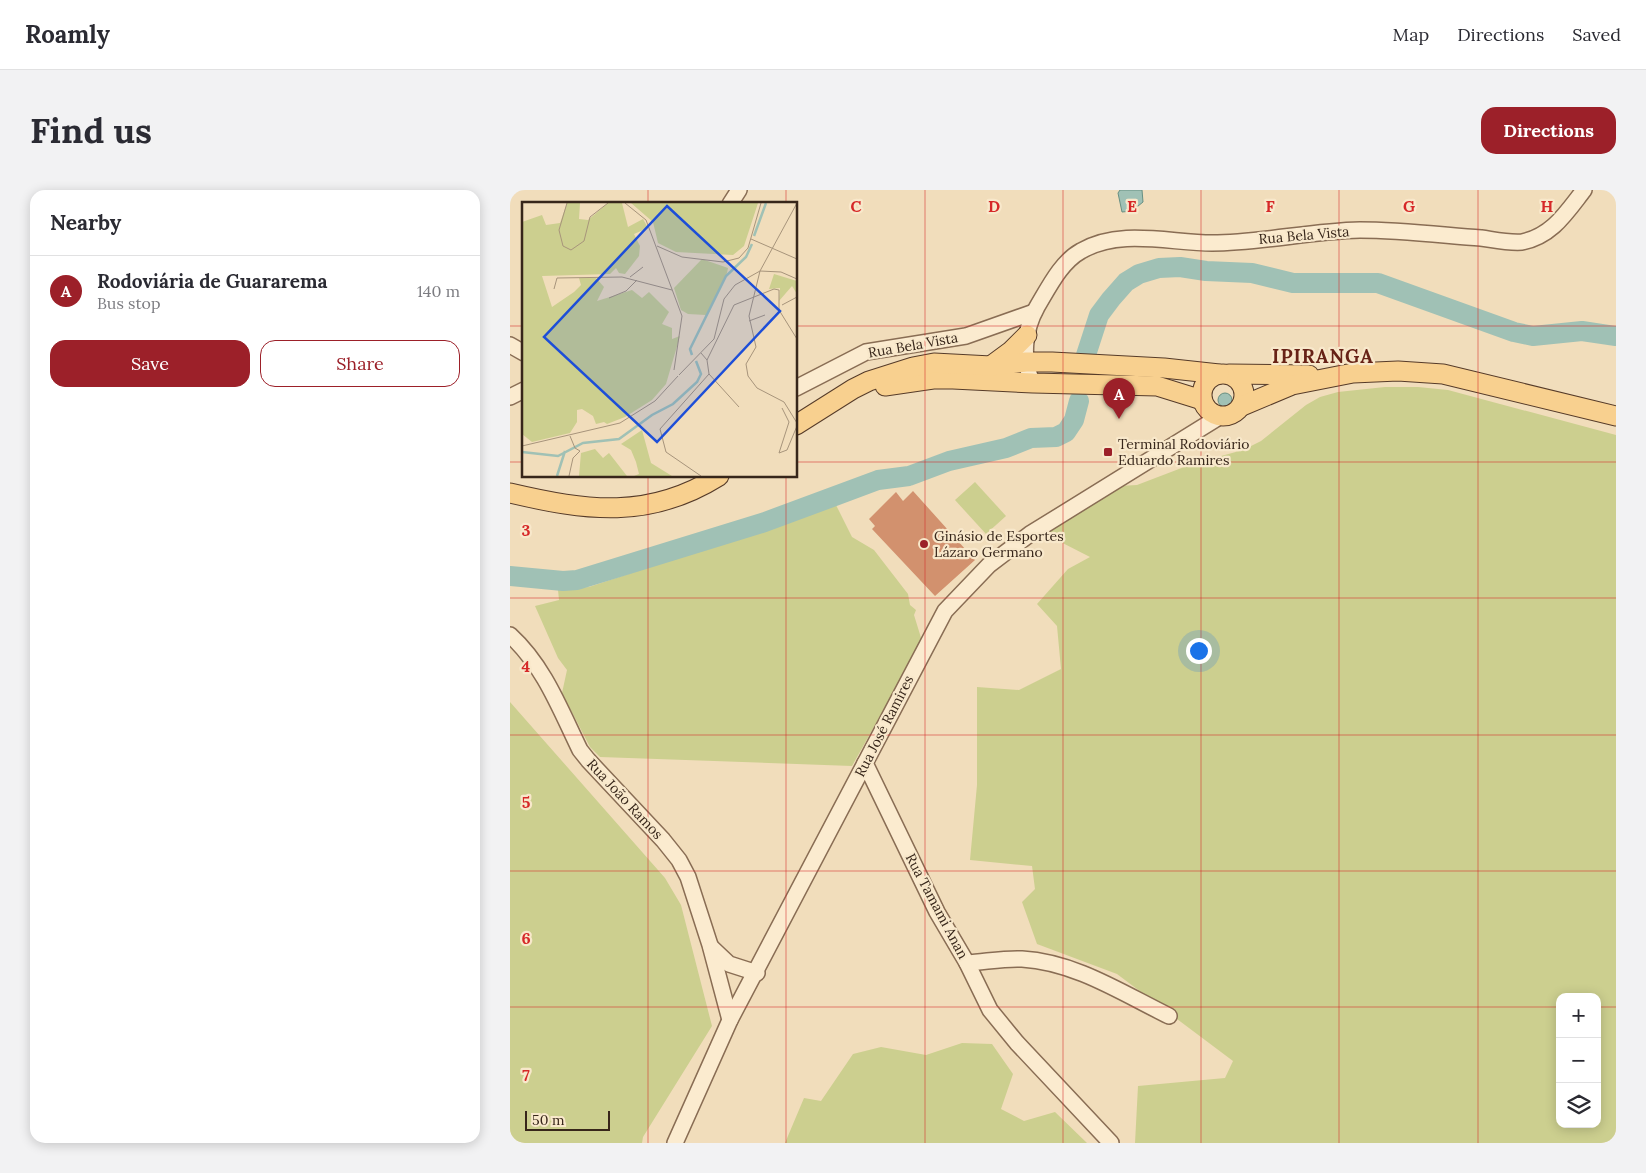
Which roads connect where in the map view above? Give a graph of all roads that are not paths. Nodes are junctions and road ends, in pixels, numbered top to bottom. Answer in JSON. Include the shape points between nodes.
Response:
{"nodes":[{"id":1,"x":740,"y":190,"type":"edge"},
{"id":2,"x":1584,"y":190,"type":"edge"},
{"id":3,"x":731,"y":202,"type":"edge"},
{"id":4,"x":1030,"y":325,"type":"junction"},
{"id":5,"x":510,"y":345,"type":"edge"},
{"id":6,"x":522,"y":352,"type":"edge"},
{"id":7,"x":1026,"y":362,"type":"junction"},
{"id":8,"x":1052,"y":362,"type":"junction"},
{"id":9,"x":990,"y":366,"type":"junction"},
{"id":10,"x":1224,"y":374,"type":"junction"},
{"id":11,"x":1345,"y":375,"type":"junction"},
{"id":12,"x":1033,"y":383,"type":"junction"},
{"id":13,"x":798,"y":387,"type":"edge"},
{"id":14,"x":522,"y":391,"type":"edge"},
{"id":15,"x":510,"y":397,"type":"edge"},
{"id":16,"x":1202,"y":400,"type":"junction"},
{"id":17,"x":836,"y":402,"type":"junction"},
{"id":18,"x":1242,"y":406,"type":"junction"},
{"id":19,"x":1616,"y":416,"type":"edge"},
{"id":20,"x":1219,"y":417,"type":"junction"},
{"id":21,"x":798,"y":424,"type":"edge"},
{"id":22,"x":716,"y":478,"type":"edge"},
{"id":23,"x":510,"y":493,"type":"edge"},
{"id":24,"x":510,"y":635,"type":"edge"},
{"id":25,"x":865,"y":763,"type":"junction"},
{"id":26,"x":710,"y":945,"type":"junction"},
{"id":27,"x":968,"y":963,"type":"junction"},
{"id":28,"x":757,"y":973,"type":"junction"},
{"id":29,"x":1169,"y":1016,"type":"dead end"},
{"id":30,"x":730,"y":1020,"type":"junction"},
{"id":31,"x":676,"y":1143,"type":"edge"},
{"id":32,"x":1111,"y":1143,"type":"edge"}],
"edges":[{"from":1,"to":3,"type":"street"},
{"from":2,"to":4,"type":"street","name":"Rua Bela Vista","via":[[1546,234],[1522,242],[1357,230],[1232,242],[1148,238],[1094,245],[1080,251],[1066,264]]},
{"from":4,"to":7,"type":"street"},
{"from":4,"to":8,"type":"main road","via":[[1039,350]]},
{"from":4,"to":9,"type":"main road","via":[[1011,351]]},
{"from":4,"to":13,"type":"street","name":"Rua Bela Vista","via":[[866,352]]},
{"from":5,"to":6,"type":"street"},
{"from":7,"to":8,"type":"main road"},
{"from":7,"to":9,"type":"main road"},
{"from":7,"to":12,"type":"street"},
{"from":8,"to":10,"type":"main road"},
{"from":9,"to":17,"type":"main road","via":[[934,363],[913,367],[869,381]]},
{"from":10,"to":11,"type":"main road"},
{"from":10,"to":16,"type":"main road","via":[[1205,383]]},
{"from":10,"to":18,"type":"main road","via":[[1236,378],[1244,391]]},
{"from":11,"to":18,"type":"main road","via":[[1292,385]]},
{"from":11,"to":19,"type":"main road","via":[[1398,371],[1444,374]]},
{"from":12,"to":16,"type":"main road","via":[[1157,386]]},
{"from":12,"to":17,"type":"main road","via":[[933,379],[896,383]]},
{"from":14,"to":15,"type":"street"},
{"from":16,"to":20,"type":"main road","via":[[1209,412]]},
{"from":17,"to":21,"type":"main road"},
{"from":18,"to":20,"type":"main road","via":[[1230,415]]},
{"from":20,"to":25,"type":"street","name":"Rua José Ramires","via":[[1030,534],[978,576],[945,611]]},
{"from":22,"to":23,"type":"main road","via":[[671,500],[628,509],[579,506]]},
{"from":24,"to":26,"type":"street","name":"Rua João Ramos","via":[[525,649],[544,676],[580,750],[679,860]]},
{"from":25,"to":27,"type":"street","name":"Rua Tamami Anan","via":[[937,912]]},
{"from":25,"to":28,"type":"street","name":"Rua José Ramires"},
{"from":26,"to":28,"type":"street","name":"Rua João Ramos","via":[[729,964]]},
{"from":26,"to":30,"type":"street","name":"Rua João Ramos"},
{"from":27,"to":29,"type":"street","via":[[1020,959],[1067,968]]},
{"from":27,"to":32,"type":"street","name":"Rua Tamami Anan","via":[[990,1010]]},
{"from":28,"to":30,"type":"street","name":"Rua José Ramires"},
{"from":30,"to":31,"type":"street","name":"Rua José Ramires"}]}
